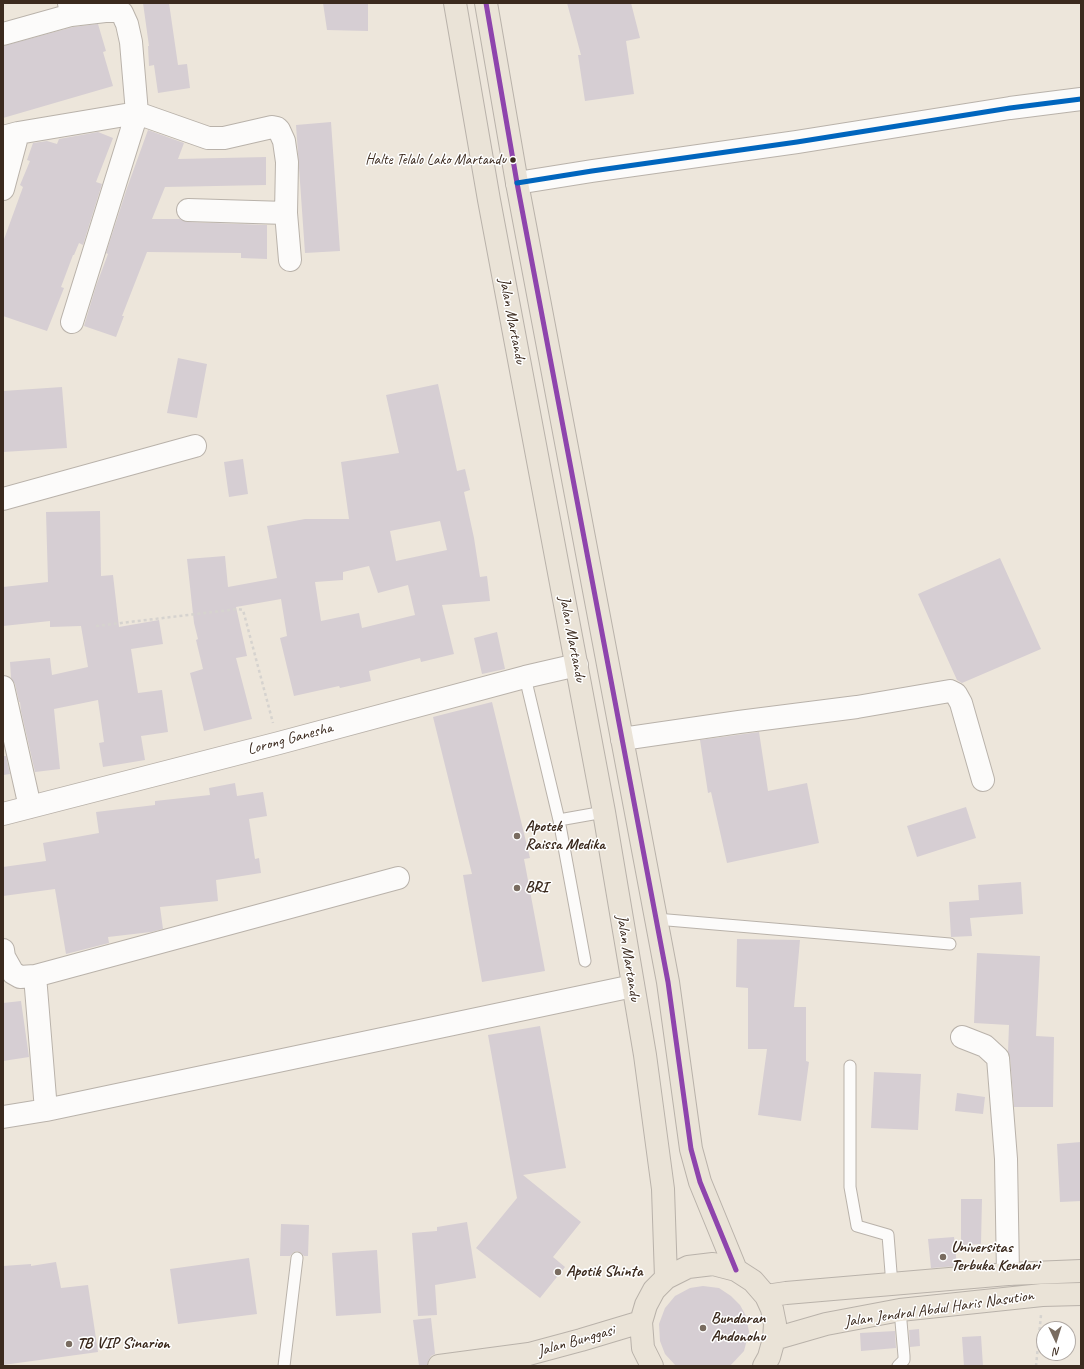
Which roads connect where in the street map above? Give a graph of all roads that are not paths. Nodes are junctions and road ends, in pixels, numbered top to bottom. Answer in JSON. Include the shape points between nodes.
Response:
{"nodes":[{"id":1,"x":455,"y":3,"type":"edge"},
{"id":2,"x":486,"y":3,"type":"edge"},
{"id":3,"x":70,"y":9,"type":"edge"},
{"id":4,"x":3,"y":34,"type":"edge"},
{"id":5,"x":1081,"y":99,"type":"edge"},
{"id":6,"x":137,"y":113,"type":"junction"},
{"id":7,"x":11,"y":135,"type":"edge"},
{"id":8,"x":517,"y":183,"type":"junction"},
{"id":9,"x":3,"y":189,"type":"edge"},
{"id":10,"x":188,"y":210,"type":"dead end"},
{"id":11,"x":286,"y":213,"type":"junction"},
{"id":12,"x":290,"y":260,"type":"dead end"},
{"id":13,"x":72,"y":322,"type":"dead end"},
{"id":14,"x":554,"y":382,"type":"junction"},
{"id":15,"x":525,"y":388,"type":"junction"},
{"id":16,"x":195,"y":446,"type":"dead end"},
{"id":17,"x":3,"y":499,"type":"edge"},
{"id":18,"x":577,"y":665,"type":"junction"},
{"id":19,"x":525,"y":677,"type":"junction"},
{"id":20,"x":3,"y":687,"type":"edge"},
{"id":21,"x":622,"y":739,"type":"junction"},
{"id":22,"x":983,"y":780,"type":"dead end"},
{"id":23,"x":30,"y":807,"type":"junction"},
{"id":24,"x":604,"y":812,"type":"junction"},
{"id":25,"x":3,"y":814,"type":"edge"},
{"id":26,"x":559,"y":820,"type":"junction"},
{"id":27,"x":398,"y":878,"type":"dead end"},
{"id":28,"x":656,"y":919,"type":"junction"},
{"id":29,"x":950,"y":944,"type":"dead end"},
{"id":30,"x":3,"y":950,"type":"edge"},
{"id":31,"x":585,"y":961,"type":"dead end"},
{"id":32,"x":35,"y":976,"type":"junction"},
{"id":33,"x":633,"y":986,"type":"junction"},
{"id":34,"x":962,"y":1037,"type":"dead end"},
{"id":35,"x":850,"y":1066,"type":"dead end"},
{"id":36,"x":46,"y":1110,"type":"junction"},
{"id":37,"x":3,"y":1117,"type":"edge"},
{"id":38,"x":297,"y":1258,"type":"dead end"},
{"id":39,"x":736,"y":1270,"type":"junction"},
{"id":40,"x":1081,"y":1271,"type":"edge"},
{"id":41,"x":1008,"y":1274,"type":"junction"},
{"id":42,"x":666,"y":1278,"type":"junction"},
{"id":43,"x":892,"y":1285,"type":"junction"},
{"id":44,"x":1081,"y":1294,"type":"edge"},
{"id":45,"x":766,"y":1296,"type":"junction"},
{"id":46,"x":900,"y":1310,"type":"junction"},
{"id":47,"x":641,"y":1322,"type":"junction"},
{"id":48,"x":774,"y":1339,"type":"junction"},
{"id":49,"x":284,"y":1366,"type":"edge"},
{"id":50,"x":439,"y":1366,"type":"edge"},
{"id":51,"x":652,"y":1366,"type":"edge"},
{"id":52,"x":764,"y":1366,"type":"edge"},
{"id":53,"x":898,"y":1366,"type":"edge"}],
"edges":[{"from":1,"to":15,"type":"highway","name":"Jalan Martandu"},
{"from":2,"to":8,"type":"highway","name":"Jalan Martandu"},
{"from":3,"to":4,"type":"street"},
{"from":3,"to":6,"type":"street","via":[[122,13],[131,42]]},
{"from":5,"to":8,"type":"street"},
{"from":6,"to":7,"type":"street"},
{"from":6,"to":11,"type":"street","via":[[208,138],[224,138],[277,128],[284,141]]},
{"from":6,"to":13,"type":"street"},
{"from":7,"to":9,"type":"street"},
{"from":8,"to":14,"type":"highway","name":"Jalan Martandu"},
{"from":10,"to":11,"type":"street"},
{"from":11,"to":12,"type":"street"},
{"from":14,"to":15,"type":"highway"},
{"from":14,"to":21,"type":"highway","name":"Jalan Martandu"},
{"from":15,"to":18,"type":"highway","name":"Jalan Martandu"},
{"from":16,"to":17,"type":"street"},
{"from":18,"to":19,"type":"street","name":"Lorong Ganesha"},
{"from":18,"to":24,"type":"highway","name":"Jalan Martandu"},
{"from":19,"to":23,"type":"street","name":"Lorong Ganesha"},
{"from":19,"to":26,"type":"lane"},
{"from":20,"to":23,"type":"street"},
{"from":21,"to":22,"type":"street","via":[[856,707],[950,691],[956,694],[961,703]]},
{"from":21,"to":28,"type":"highway","name":"Jalan Martandu"},
{"from":23,"to":25,"type":"street","name":"Lorong Ganesha"},
{"from":24,"to":26,"type":"lane"},
{"from":24,"to":33,"type":"highway","name":"Jalan Martandu"},
{"from":26,"to":31,"type":"lane"},
{"from":27,"to":32,"type":"street"},
{"from":28,"to":29,"type":"lane"},
{"from":28,"to":39,"type":"highway","name":"Jalan Martandu","via":[[668,982],[691,1149],[700,1182]]},
{"from":30,"to":32,"type":"street","via":[[13,973],[20,977]]},
{"from":32,"to":36,"type":"street"},
{"from":33,"to":36,"type":"street"},
{"from":33,"to":42,"type":"highway","name":"Jalan Martandu","via":[[663,1189]]},
{"from":34,"to":41,"type":"street","via":[[985,1046],[998,1058],[1006,1159]]},
{"from":35,"to":43,"type":"lane","via":[[850,1188],[854,1210],[858,1226],[888,1235]]},
{"from":36,"to":37,"type":"street"},
{"from":38,"to":49,"type":"lane"},
{"from":39,"to":42,"type":"highway","via":[[713,1264],[694,1266]]},
{"from":39,"to":45,"type":"highway","via":[[753,1281]]},
{"from":40,"to":41,"type":"highway","name":"Jalan Jendral Abdul Haris Nasution"},
{"from":41,"to":43,"type":"highway","name":"Jalan Jendral Abdul Haris Nasution"},
{"from":42,"to":47,"type":"highway","via":[[654,1290]]},
{"from":43,"to":45,"type":"highway","name":"Jalan Jendral Abdul Haris Nasution"},
{"from":44,"to":46,"type":"highway","name":"Jalan Jendral Abdul Haris Nasution","via":[[1042,1295]]},
{"from":45,"to":48,"type":"highway","via":[[775,1324]]},
{"from":46,"to":48,"type":"highway","name":"Jalan Jendral Abdul Haris Nasution","via":[[826,1324]]},
{"from":46,"to":53,"type":"lane","via":[[904,1360]]},
{"from":47,"to":50,"type":"highway","name":"Jalan Bunggasi","via":[[528,1354]]},
{"from":47,"to":51,"type":"highway","via":[[643,1348]]},
{"from":48,"to":52,"type":"highway"}]}
